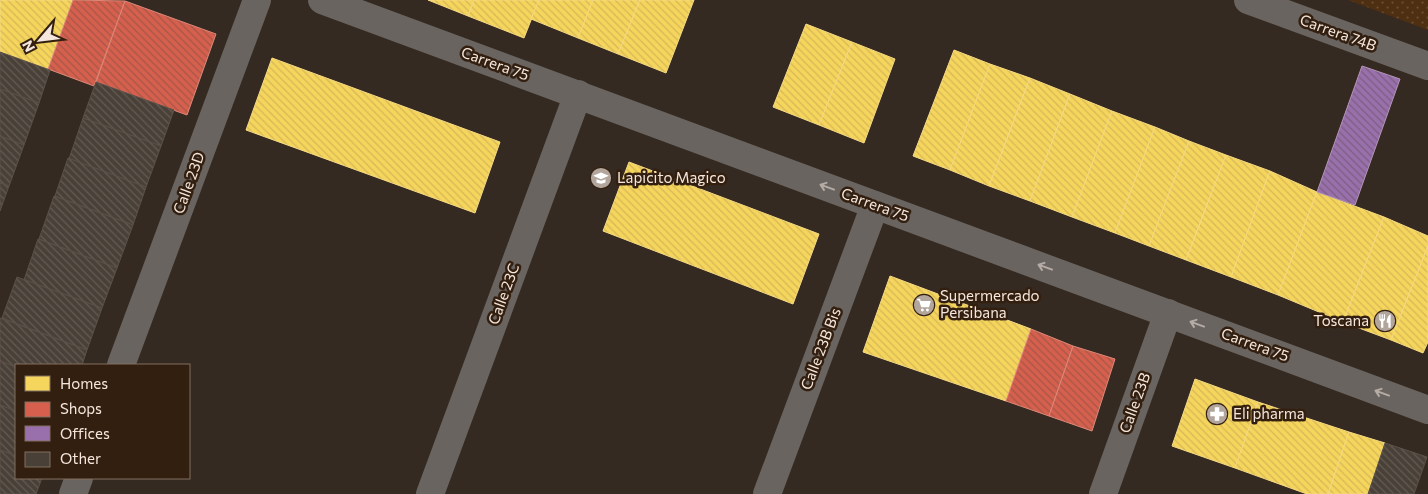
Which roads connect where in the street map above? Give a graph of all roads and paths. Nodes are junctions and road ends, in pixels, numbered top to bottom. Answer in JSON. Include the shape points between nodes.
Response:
{"nodes":[{"id":1,"x":257,"y":0,"type":"edge"},
{"id":2,"x":322,"y":0,"type":"edge"},
{"id":3,"x":1248,"y":0,"type":"edge"},
{"id":4,"x":1428,"y":66,"type":"edge"},
{"id":5,"x":578,"y":94,"type":"junction"},
{"id":6,"x":875,"y":205,"type":"junction"},
{"id":7,"x":1168,"y":313,"type":"junction"},
{"id":8,"x":121,"y":364,"type":"edge"},
{"id":9,"x":1428,"y":410,"type":"edge"},
{"id":10,"x":79,"y":479,"type":"edge"},
{"id":11,"x":73,"y":494,"type":"edge"},
{"id":12,"x":430,"y":494,"type":"edge"},
{"id":13,"x":766,"y":494,"type":"edge"},
{"id":14,"x":1103,"y":494,"type":"edge"}],
"edges":[{"from":1,"to":8,"type":"street","name":"Calle 23D"},
{"from":2,"to":5,"type":"street","name":"Carrera 75"},
{"from":3,"to":4,"type":"street","name":"Carrera 74B"},
{"from":6,"to":5,"type":"street","name":"Carrera 75","one_way":true},
{"from":5,"to":12,"type":"street","name":"Calle 23C"},
{"from":7,"to":6,"type":"street","name":"Carrera 75","one_way":true},
{"from":6,"to":13,"type":"street","name":"Calle 23B Bis"},
{"from":9,"to":7,"type":"street","name":"Carrera 75","one_way":true},
{"from":7,"to":14,"type":"street","name":"Calle 23B"},
{"from":10,"to":11,"type":"street"}]}
